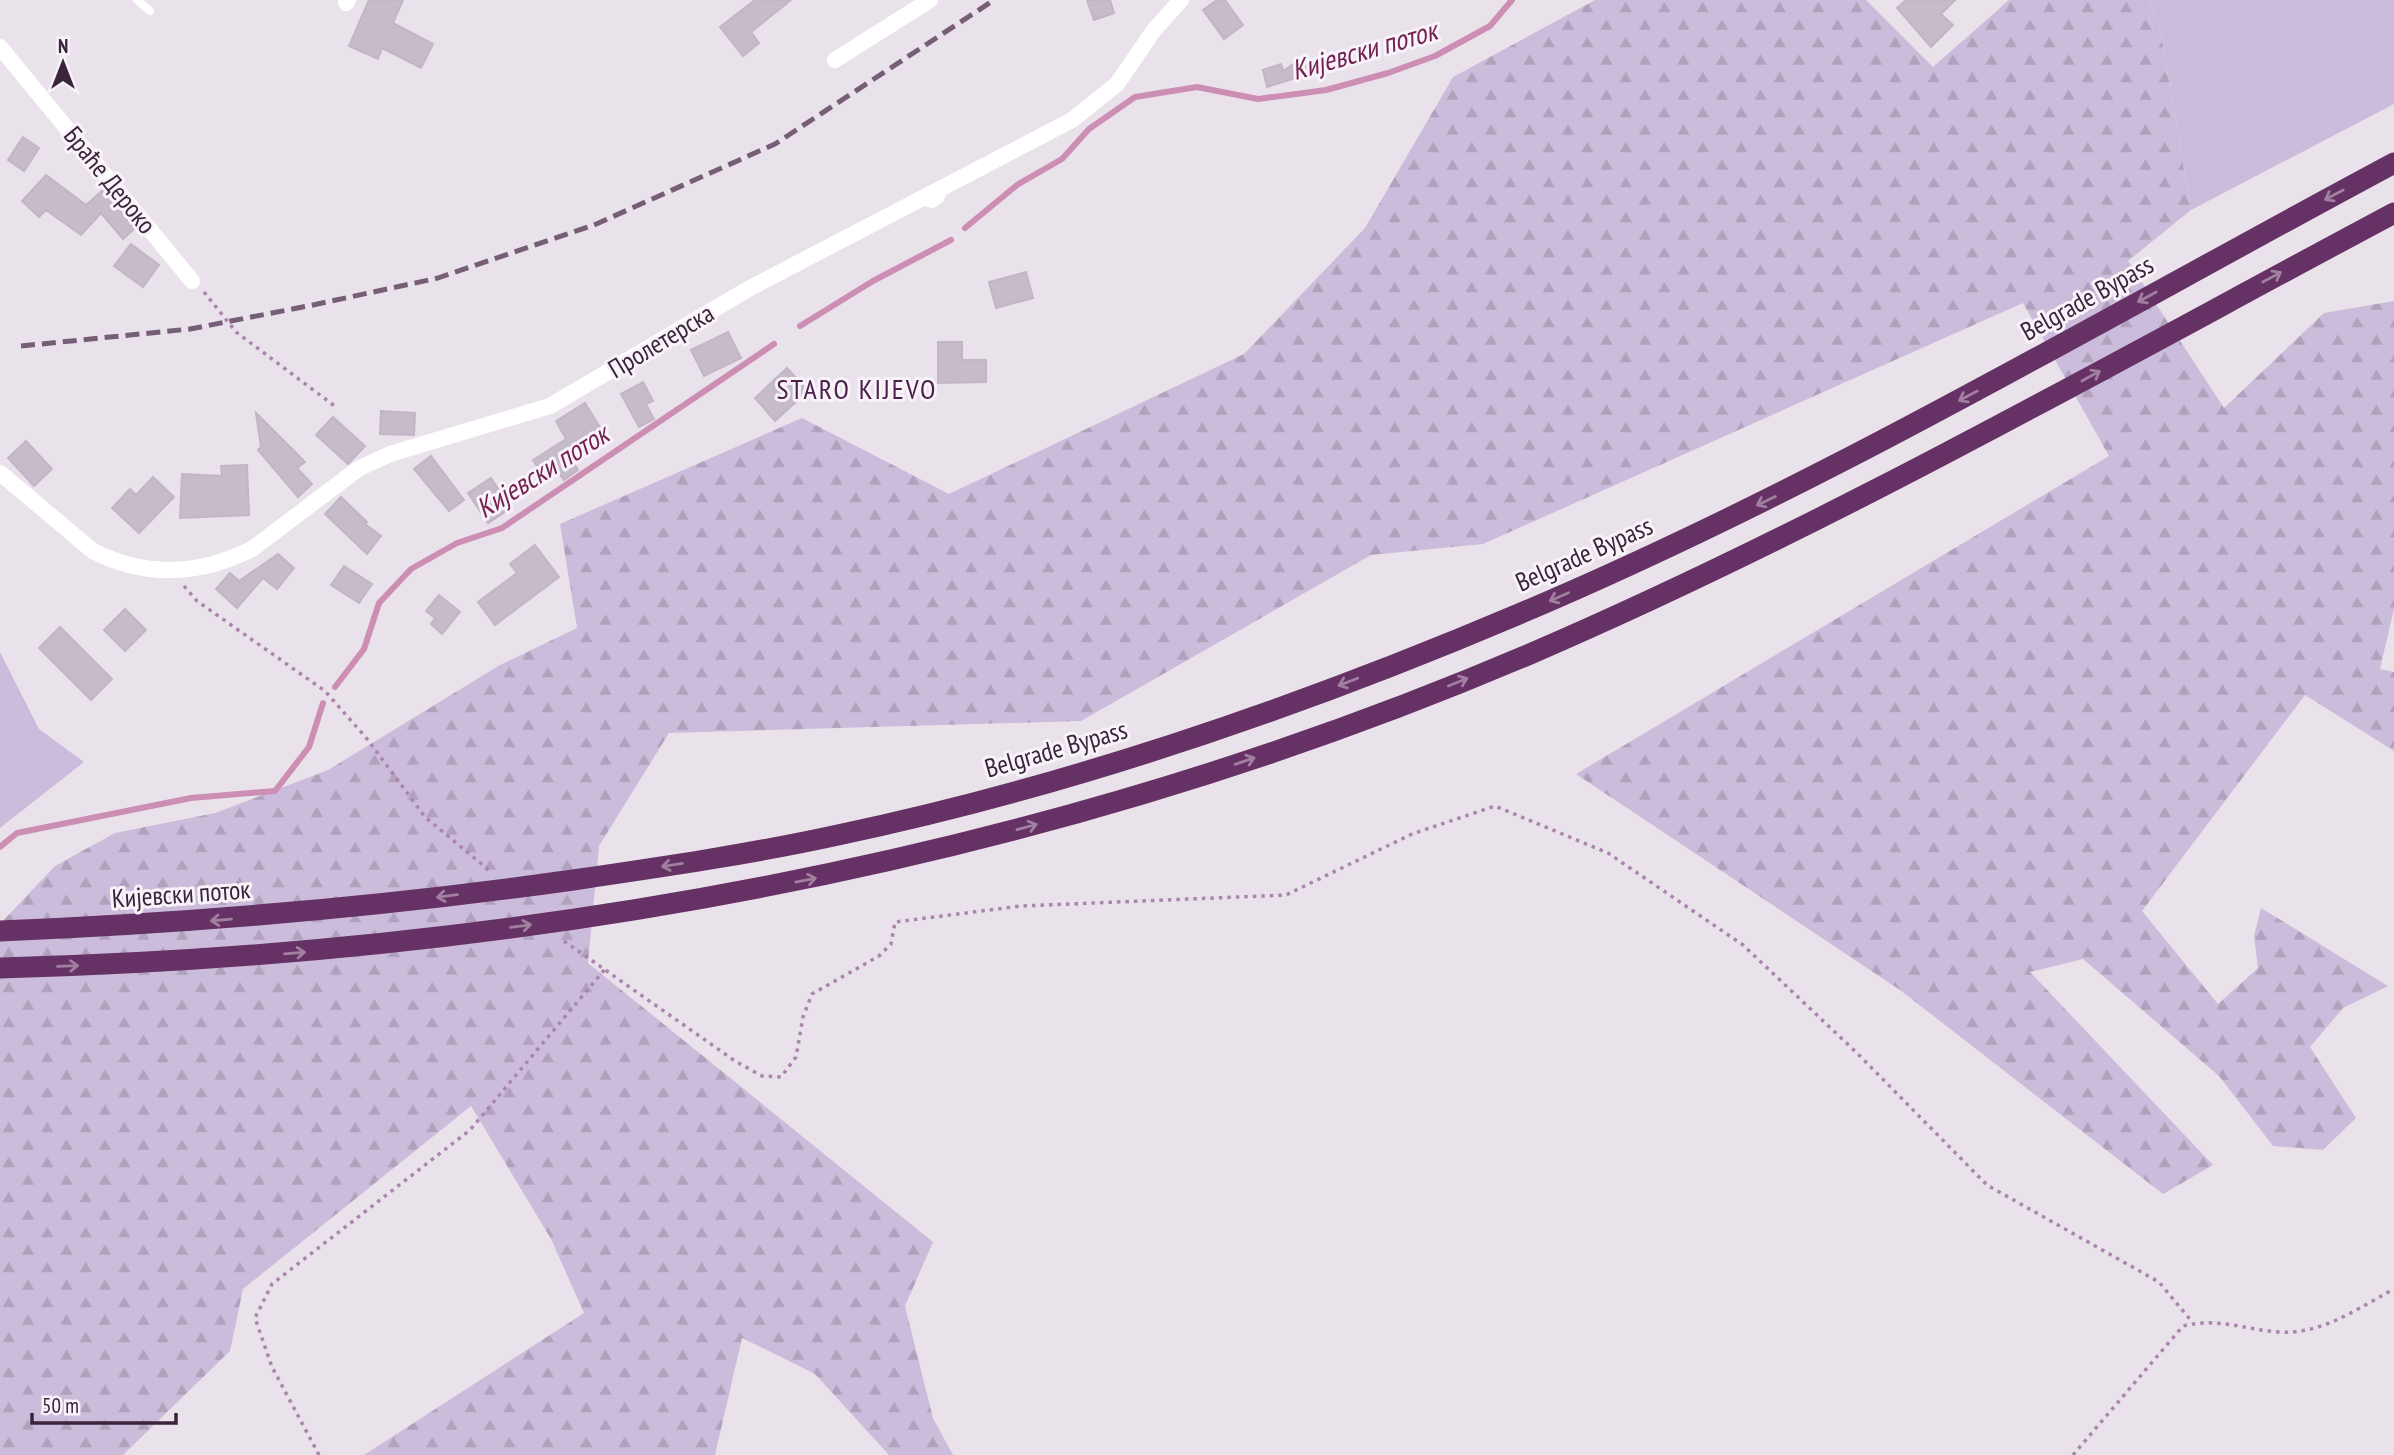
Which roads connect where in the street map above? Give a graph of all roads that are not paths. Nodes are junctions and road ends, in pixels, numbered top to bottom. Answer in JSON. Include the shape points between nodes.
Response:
{"nodes":[{"id":1,"x":137,"y":0,"type":"edge"},
{"id":2,"x":930,"y":0,"type":"edge"},
{"id":3,"x":1181,"y":0,"type":"edge"},
{"id":4,"x":150,"y":11,"type":"dead end"},
{"id":5,"x":0,"y":47,"type":"edge"},
{"id":6,"x":835,"y":60,"type":"dead end"},
{"id":7,"x":2394,"y":163,"type":"edge"},
{"id":8,"x":2394,"y":213,"type":"edge"},
{"id":9,"x":192,"y":281,"type":"road end"},
{"id":10,"x":0,"y":473,"type":"edge"},
{"id":11,"x":740,"y":855,"type":"joint"},
{"id":12,"x":0,"y":931,"type":"edge"},
{"id":13,"x":0,"y":968,"type":"edge"}],
"edges":[{"from":1,"to":4,"type":"lane"},
{"from":2,"to":6,"type":"street"},
{"from":3,"to":10,"type":"street","name":"Пролетерска","via":[[1154,30],[1117,85],[1072,120],[750,288],[550,406],[405,449],[358,468],[233,559],[176,572],[129,566],[93,551]]},
{"from":5,"to":9,"type":"street","name":"Браће Дероко"},
{"from":7,"to":11,"type":"highway","name":"Belgrade Bypass","one_way":true,"via":[[1897,435],[1709,529],[1520,614],[1335,687],[1045,783],[840,835]]},
{"from":13,"to":8,"type":"highway","one_way":true,"via":[[216,960],[410,942],[739,892],[860,868],[1041,823],[1244,762],[1523,657],[1702,576],[1900,479]]},
{"from":11,"to":12,"type":"highway","name":"Кијевски поток","one_way":true,"via":[[300,914]]}]}
